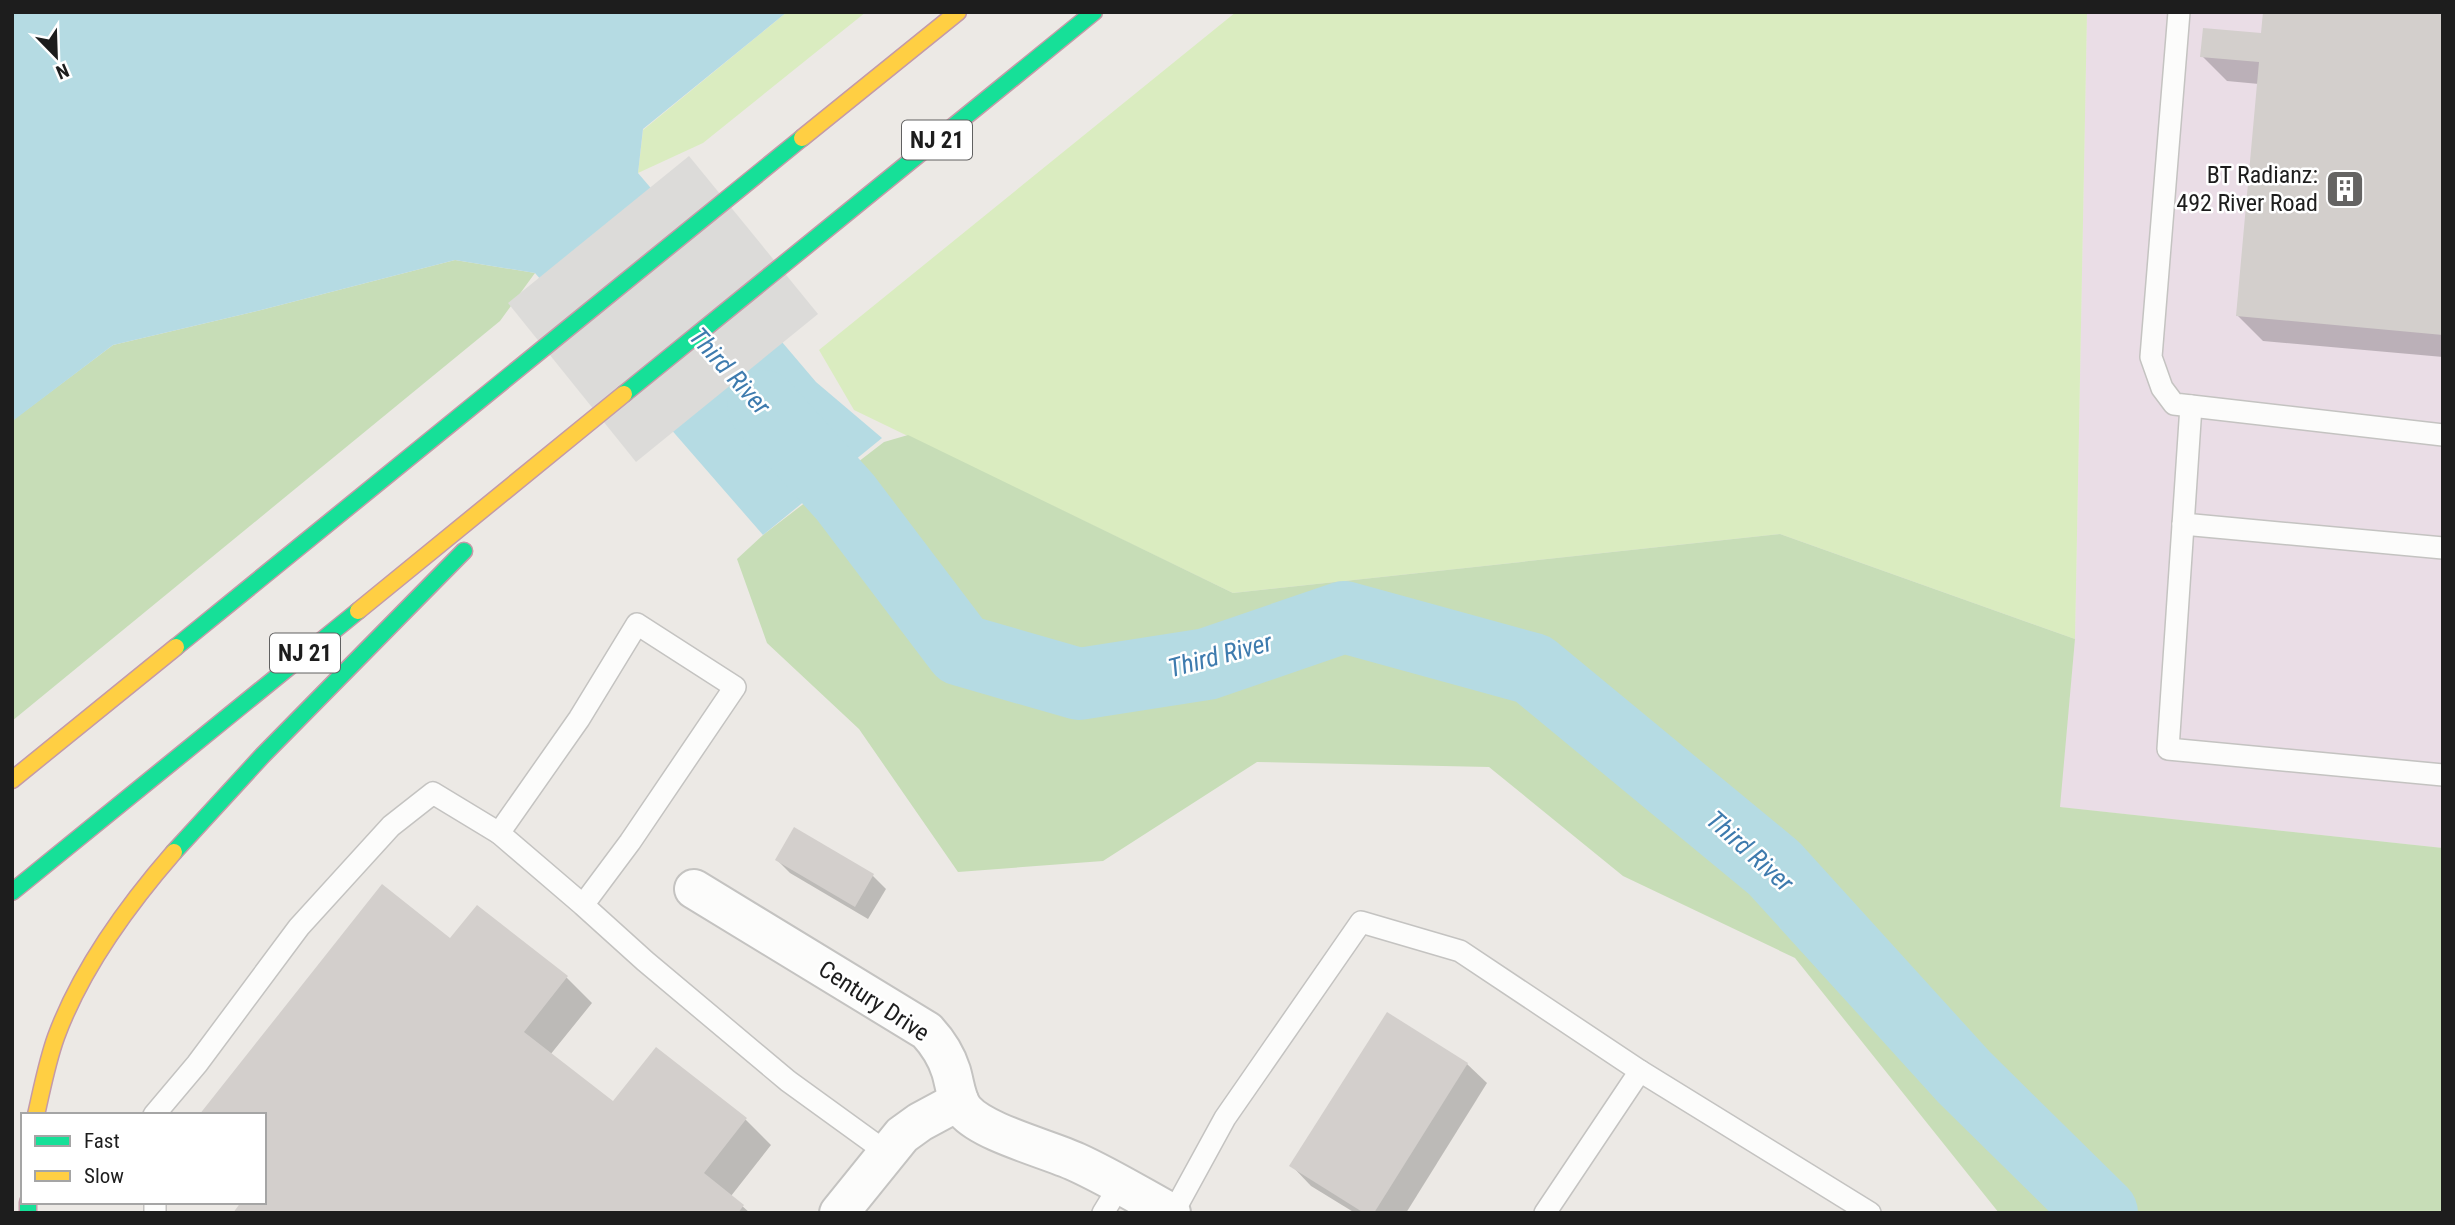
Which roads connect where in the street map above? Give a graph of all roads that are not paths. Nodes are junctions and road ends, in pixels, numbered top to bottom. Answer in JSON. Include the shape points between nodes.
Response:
{"nodes":[{"id":1,"x":958,"y":12,"type":"edge"},
{"id":2,"x":1094,"y":12,"type":"edge"},
{"id":3,"x":2179,"y":12,"type":"edge"},
{"id":4,"x":2191,"y":406,"type":"junction"},
{"id":5,"x":598,"y":415,"type":"junction"},
{"id":6,"x":2443,"y":435,"type":"edge"},
{"id":7,"x":490,"y":524,"type":"dead end"},
{"id":8,"x":2183,"y":524,"type":"junction"},
{"id":9,"x":471,"y":544,"type":"dead end"},
{"id":10,"x":2443,"y":548,"type":"edge"},
{"id":11,"x":2443,"y":775,"type":"edge"},
{"id":12,"x":12,"y":780,"type":"edge"},
{"id":13,"x":499,"y":833,"type":"junction"},
{"id":14,"x":694,"y":889,"type":"dead end"},
{"id":15,"x":12,"y":892,"type":"edge"},
{"id":16,"x":583,"y":905,"type":"junction"},
{"id":17,"x":1640,"y":1071,"type":"junction"},
{"id":18,"x":959,"y":1101,"type":"junction"},
{"id":19,"x":36,"y":1113,"type":"edge"},
{"id":20,"x":156,"y":1113,"type":"edge"},
{"id":21,"x":886,"y":1152,"type":"junction"},
{"id":22,"x":1111,"y":1199,"type":"edge"},
{"id":23,"x":839,"y":1213,"type":"edge"},
{"id":24,"x":1172,"y":1213,"type":"edge"},
{"id":25,"x":1545,"y":1213,"type":"edge"},
{"id":26,"x":1870,"y":1213,"type":"edge"}],
"edges":[{"from":1,"to":12,"type":"highway"},
{"from":2,"to":5,"type":"highway","number":"NJ 21"},
{"from":3,"to":4,"type":"lane","via":[[2151,357],[2162,388],[2174,404]]},
{"from":4,"to":6,"type":"lane"},
{"from":4,"to":8,"type":"lane"},
{"from":5,"to":7,"type":"highway"},
{"from":5,"to":15,"type":"highway","number":"NJ 21"},
{"from":8,"to":10,"type":"lane"},
{"from":8,"to":11,"type":"lane","via":[[2168,749]]},
{"from":9,"to":19,"type":"highway","via":[[245,772],[144,889],[112,932],[61,1024]]},
{"from":13,"to":16,"type":"lane"},
{"from":13,"to":16,"type":"lane","via":[[579,719],[637,624],[735,687]]},
{"from":13,"to":20,"type":"lane","via":[[433,793],[391,826],[299,927]]},
{"from":14,"to":18,"type":"street","name":"Century Drive","via":[[927,1031],[945,1054]]},
{"from":16,"to":21,"type":"lane","via":[[789,1081]]},
{"from":17,"to":24,"type":"lane","via":[[1460,951],[1361,922],[1225,1118]]},
{"from":17,"to":25,"type":"lane"},
{"from":17,"to":26,"type":"lane"},
{"from":18,"to":21,"type":"street","via":[[920,1122]]},
{"from":18,"to":22,"type":"street","via":[[965,1111],[990,1128],[1061,1155]]},
{"from":21,"to":23,"type":"street"},
{"from":22,"to":24,"type":"street"}]}
